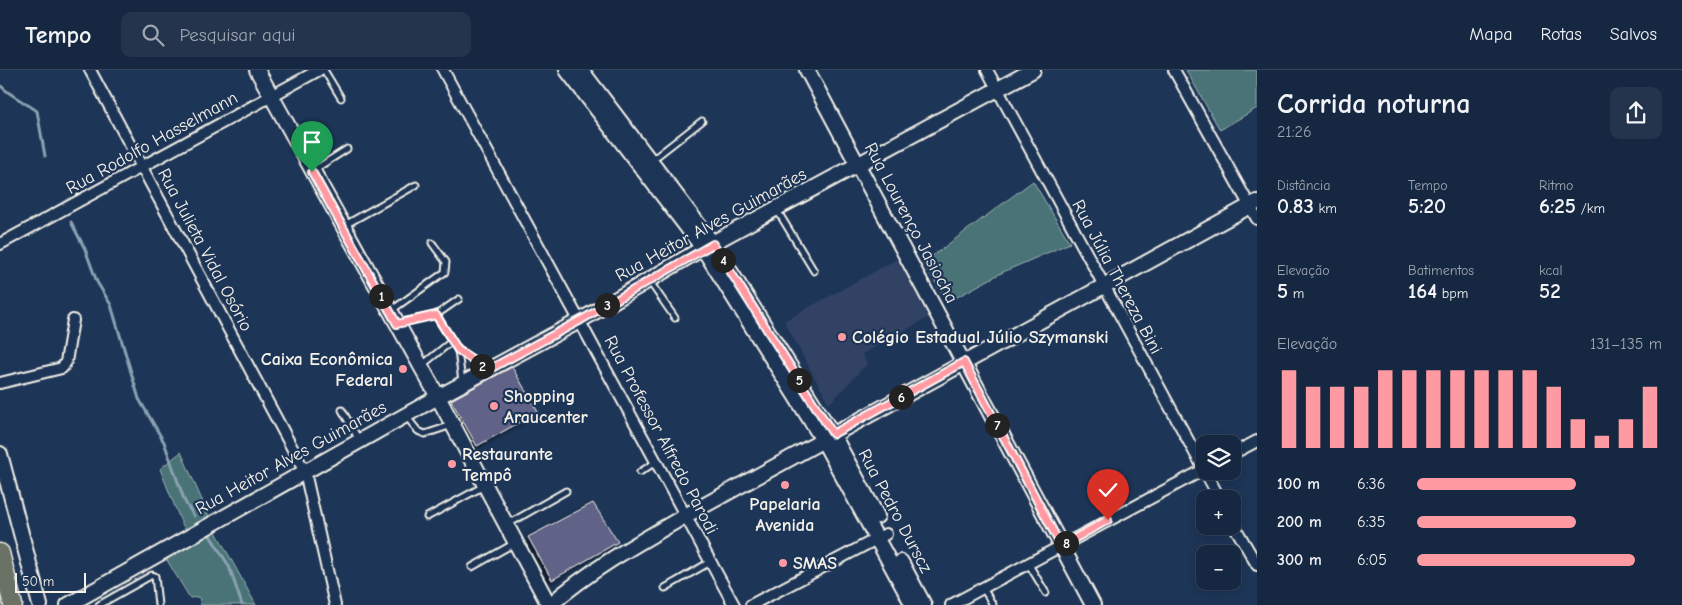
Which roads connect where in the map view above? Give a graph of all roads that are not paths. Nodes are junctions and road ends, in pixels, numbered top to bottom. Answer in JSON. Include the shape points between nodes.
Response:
{"nodes":[{"id":1,"x":90,"y":70,"type":"edge"},
{"id":2,"x":256,"y":70,"type":"edge"},
{"id":3,"x":319,"y":70,"type":"edge"},
{"id":4,"x":324,"y":70,"type":"edge"},
{"id":5,"x":443,"y":70,"type":"edge"},
{"id":6,"x":567,"y":70,"type":"edge"},
{"id":7,"x":581,"y":70,"type":"edge"},
{"id":8,"x":807,"y":70,"type":"edge"},
{"id":9,"x":987,"y":70,"type":"edge"},
{"id":10,"x":1033,"y":70,"type":"edge"},
{"id":11,"x":1174,"y":70,"type":"edge"},
{"id":12,"x":997,"y":89,"type":"junction"},
{"id":13,"x":271,"y":97,"type":"junction"},
{"id":14,"x":341,"y":98,"type":"dead end"},
{"id":15,"x":702,"y":121,"type":"dead end"},
{"id":16,"x":347,"y":149,"type":"dead end"},
{"id":17,"x":650,"y":161,"type":"junction"},
{"id":18,"x":859,"y":165,"type":"junction"},
{"id":19,"x":142,"y":168,"type":"junction"},
{"id":20,"x":312,"y":172,"type":"junction"},
{"id":21,"x":416,"y":186,"type":"dead end"},
{"id":22,"x":1254,"y":204,"type":"edge"},
{"id":23,"x":777,"y":209,"type":"junction"},
{"id":24,"x":1257,"y":219,"type":"edge"},
{"id":25,"x":343,"y":226,"type":"junction"},
{"id":26,"x":432,"y":243,"type":"dead end"},
{"id":27,"x":0,"y":244,"type":"edge"},
{"id":28,"x":708,"y":246,"type":"junction"},
{"id":29,"x":814,"y":271,"type":"dead end"},
{"id":30,"x":649,"y":280,"type":"junction"},
{"id":31,"x":1104,"y":286,"type":"junction"},
{"id":32,"x":459,"y":299,"type":"dead end"},
{"id":33,"x":436,"y":315,"type":"junction"},
{"id":34,"x":394,"y":318,"type":"junction"},
{"id":35,"x":675,"y":318,"type":"dead end"},
{"id":36,"x":73,"y":320,"type":"dead end"},
{"id":37,"x":581,"y":320,"type":"junction"},
{"id":38,"x":452,"y":341,"type":"junction"},
{"id":39,"x":458,"y":350,"type":"junction"},
{"id":40,"x":964,"y":362,"type":"junction"},
{"id":41,"x":421,"y":367,"type":"junction"},
{"id":42,"x":488,"y":370,"type":"junction"},
{"id":43,"x":0,"y":383,"type":"edge"},
{"id":44,"x":462,"y":384,"type":"junction"},
{"id":45,"x":438,"y":397,"type":"junction"},
{"id":46,"x":342,"y":410,"type":"dead end"},
{"id":47,"x":406,"y":415,"type":"junction"},
{"id":48,"x":452,"y":425,"type":"junction"},
{"id":49,"x":828,"y":437,"type":"junction"},
{"id":50,"x":360,"y":441,"type":"junction"},
{"id":51,"x":1257,"y":441,"type":"edge"},
{"id":52,"x":1241,"y":449,"type":"edge"},
{"id":53,"x":0,"y":454,"type":"edge"},
{"id":54,"x":1196,"y":454,"type":"edge"},
{"id":55,"x":656,"y":462,"type":"junction"},
{"id":56,"x":305,"y":472,"type":"junction"},
{"id":57,"x":640,"y":472,"type":"dead end"},
{"id":58,"x":1196,"y":473,"type":"edge"},
{"id":59,"x":485,"y":486,"type":"junction"},
{"id":60,"x":566,"y":492,"type":"dead end"},
{"id":61,"x":684,"y":516,"type":"junction"},
{"id":62,"x":427,"y":517,"type":"dead end"},
{"id":63,"x":506,"y":525,"type":"junction"},
{"id":64,"x":1240,"y":535,"type":"edge"},
{"id":65,"x":882,"y":536,"type":"junction"},
{"id":66,"x":516,"y":543,"type":"junction"},
{"id":67,"x":1061,"y":546,"type":"junction"},
{"id":68,"x":0,"y":553,"type":"edge"},
{"id":69,"x":710,"y":562,"type":"junction"},
{"id":70,"x":1028,"y":564,"type":"junction"},
{"id":71,"x":1257,"y":565,"type":"edge"},
{"id":72,"x":472,"y":567,"type":"dead end"},
{"id":73,"x":665,"y":588,"type":"dead end"},
{"id":74,"x":983,"y":588,"type":"junction"},
{"id":75,"x":1046,"y":593,"type":"dead end"},
{"id":76,"x":82,"y":601,"type":"edge"},
{"id":77,"x":13,"y":605,"type":"edge"},
{"id":78,"x":40,"y":605,"type":"edge"},
{"id":79,"x":68,"y":605,"type":"edge"},
{"id":80,"x":99,"y":605,"type":"edge"},
{"id":81,"x":158,"y":605,"type":"edge"},
{"id":82,"x":334,"y":605,"type":"edge"},
{"id":83,"x":550,"y":605,"type":"edge"},
{"id":84,"x":734,"y":605,"type":"edge"},
{"id":85,"x":751,"y":605,"type":"edge"},
{"id":86,"x":913,"y":605,"type":"edge"},
{"id":87,"x":924,"y":605,"type":"edge"},
{"id":88,"x":951,"y":605,"type":"edge"},
{"id":89,"x":993,"y":605,"type":"edge"},
{"id":90,"x":1093,"y":605,"type":"edge"}],
"edges":[{"from":1,"to":19,"type":"street","name":"Rua Julieta Vidal Osório"},
{"from":2,"to":13,"type":"street"},
{"from":3,"to":13,"type":"street","name":"Rua Rodolfo Hasselmann"},
{"from":4,"to":14,"type":"lane"},
{"from":5,"to":37,"type":"street","name":"Rua Professor Alfredo Parodi"},
{"from":6,"to":28,"type":"street"},
{"from":7,"to":17,"type":"street"},
{"from":8,"to":18,"type":"street","name":"Rua Lourenço Jasiocha"},
{"from":9,"to":12,"type":"street","name":"Rua Júlia Thereza Bini"},
{"from":10,"to":12,"type":"street","name":"Rua Heitor Alves Guimarães"},
{"from":11,"to":22,"type":"street"},
{"from":12,"to":18,"type":"street","name":"Rua Heitor Alves Guimarães"},
{"from":12,"to":31,"type":"street","name":"Rua Júlia Thereza Bini"},
{"from":13,"to":19,"type":"street","name":"Rua Rodolfo Hasselmann"},
{"from":13,"to":20,"type":"street"},
{"from":15,"to":17,"type":"lane"},
{"from":16,"to":20,"type":"lane"},
{"from":17,"to":28,"type":"street"},
{"from":18,"to":23,"type":"street","name":"Rua Heitor Alves Guimarães"},
{"from":18,"to":40,"type":"street","name":"Rua Lourenço Jasiocha"},
{"from":19,"to":27,"type":"street","name":"Rua Rodolfo Hasselmann"},
{"from":19,"to":56,"type":"street","name":"Rua Julieta Vidal Osório"},
{"from":20,"to":25,"type":"street"},
{"from":21,"to":25,"type":"lane"},
{"from":22,"to":24,"type":"street"},
{"from":22,"to":31,"type":"street"},
{"from":23,"to":28,"type":"street","name":"Rua Heitor Alves Guimarães"},
{"from":23,"to":29,"type":"lane"},
{"from":25,"to":34,"type":"street"},
{"from":26,"to":34,"type":"lane","via":[[446,262],[445,272]]},
{"from":28,"to":30,"type":"street","name":"Rua Heitor Alves Guimarães"},
{"from":28,"to":49,"type":"street","name":"Rua Pedro Durscz"},
{"from":30,"to":35,"type":"lane"},
{"from":30,"to":37,"type":"street","name":"Rua Heitor Alves Guimarães"},
{"from":31,"to":40,"type":"street"},
{"from":31,"to":54,"type":"street","name":"Rua Júlia Thereza Bini"},
{"from":32,"to":33,"type":"lane"},
{"from":33,"to":34,"type":"lane"},
{"from":33,"to":38,"type":"lane"},
{"from":34,"to":41,"type":"street"},
{"from":36,"to":43,"type":"street","via":[[66,362],[62,368]]},
{"from":37,"to":42,"type":"street","name":"Rua Heitor Alves Guimarães"},
{"from":37,"to":55,"type":"street","name":"Rua Professor Alfredo Parodi"},
{"from":38,"to":39,"type":"lane"},
{"from":38,"to":41,"type":"lane"},
{"from":39,"to":42,"type":"lane"},
{"from":39,"to":44,"type":"lane"},
{"from":40,"to":49,"type":"street"},
{"from":40,"to":67,"type":"street","name":"Rua Lourenço Jasiocha"},
{"from":41,"to":45,"type":"street"},
{"from":42,"to":44,"type":"street","name":"Rua Heitor Alves Guimarães"},
{"from":44,"to":45,"type":"street","name":"Rua Heitor Alves Guimarães"},
{"from":45,"to":47,"type":"street","name":"Rua Heitor Alves Guimarães"},
{"from":45,"to":48,"type":"street"},
{"from":46,"to":50,"type":"lane"},
{"from":47,"to":48,"type":"lane","via":[[418,431],[426,434]]},
{"from":47,"to":50,"type":"street","name":"Rua Heitor Alves Guimarães"},
{"from":48,"to":59,"type":"street"},
{"from":49,"to":61,"type":"street"},
{"from":49,"to":65,"type":"street","name":"Rua Pedro Durscz"},
{"from":50,"to":56,"type":"street","name":"Rua Heitor Alves Guimarães"},
{"from":51,"to":52,"type":"street"},
{"from":53,"to":78,"type":"street"},
{"from":55,"to":57,"type":"lane"},
{"from":55,"to":61,"type":"street","name":"Rua Professor Alfredo Parodi"},
{"from":56,"to":76,"type":"street","name":"Rua Heitor Alves Guimarães"},
{"from":56,"to":82,"type":"street","name":"Rua Julieta Vidal Osório"},
{"from":58,"to":67,"type":"street"},
{"from":59,"to":62,"type":"lane"},
{"from":59,"to":63,"type":"street"},
{"from":60,"to":63,"type":"lane"},
{"from":61,"to":69,"type":"street","name":"Rua Professor Alfredo Parodi"},
{"from":61,"to":83,"type":"street","via":[[612,558],[576,582]]},
{"from":63,"to":66,"type":"street"},
{"from":64,"to":71,"type":"street"},
{"from":65,"to":85,"type":"street"},
{"from":65,"to":86,"type":"street","name":"Rua Pedro Durscz"},
{"from":65,"to":87,"type":"street","name":"Rua Pedro Durscz"},
{"from":66,"to":72,"type":"lane"},
{"from":66,"to":83,"type":"street"},
{"from":67,"to":70,"type":"street"},
{"from":67,"to":90,"type":"street","name":"Rua Lourenço Jasiocha"},
{"from":68,"to":77,"type":"highway"},
{"from":69,"to":73,"type":"lane"},
{"from":69,"to":84,"type":"street","name":"Rua Professor Alfredo Parodi"},
{"from":70,"to":74,"type":"street"},
{"from":70,"to":75,"type":"lane"},
{"from":74,"to":88,"type":"street"},
{"from":74,"to":89,"type":"lane"},
{"from":76,"to":79,"type":"street","name":"Rua Heitor Alves Guimarães"},
{"from":80,"to":81,"type":"lane","via":[[152,575],[155,576]]}]}
